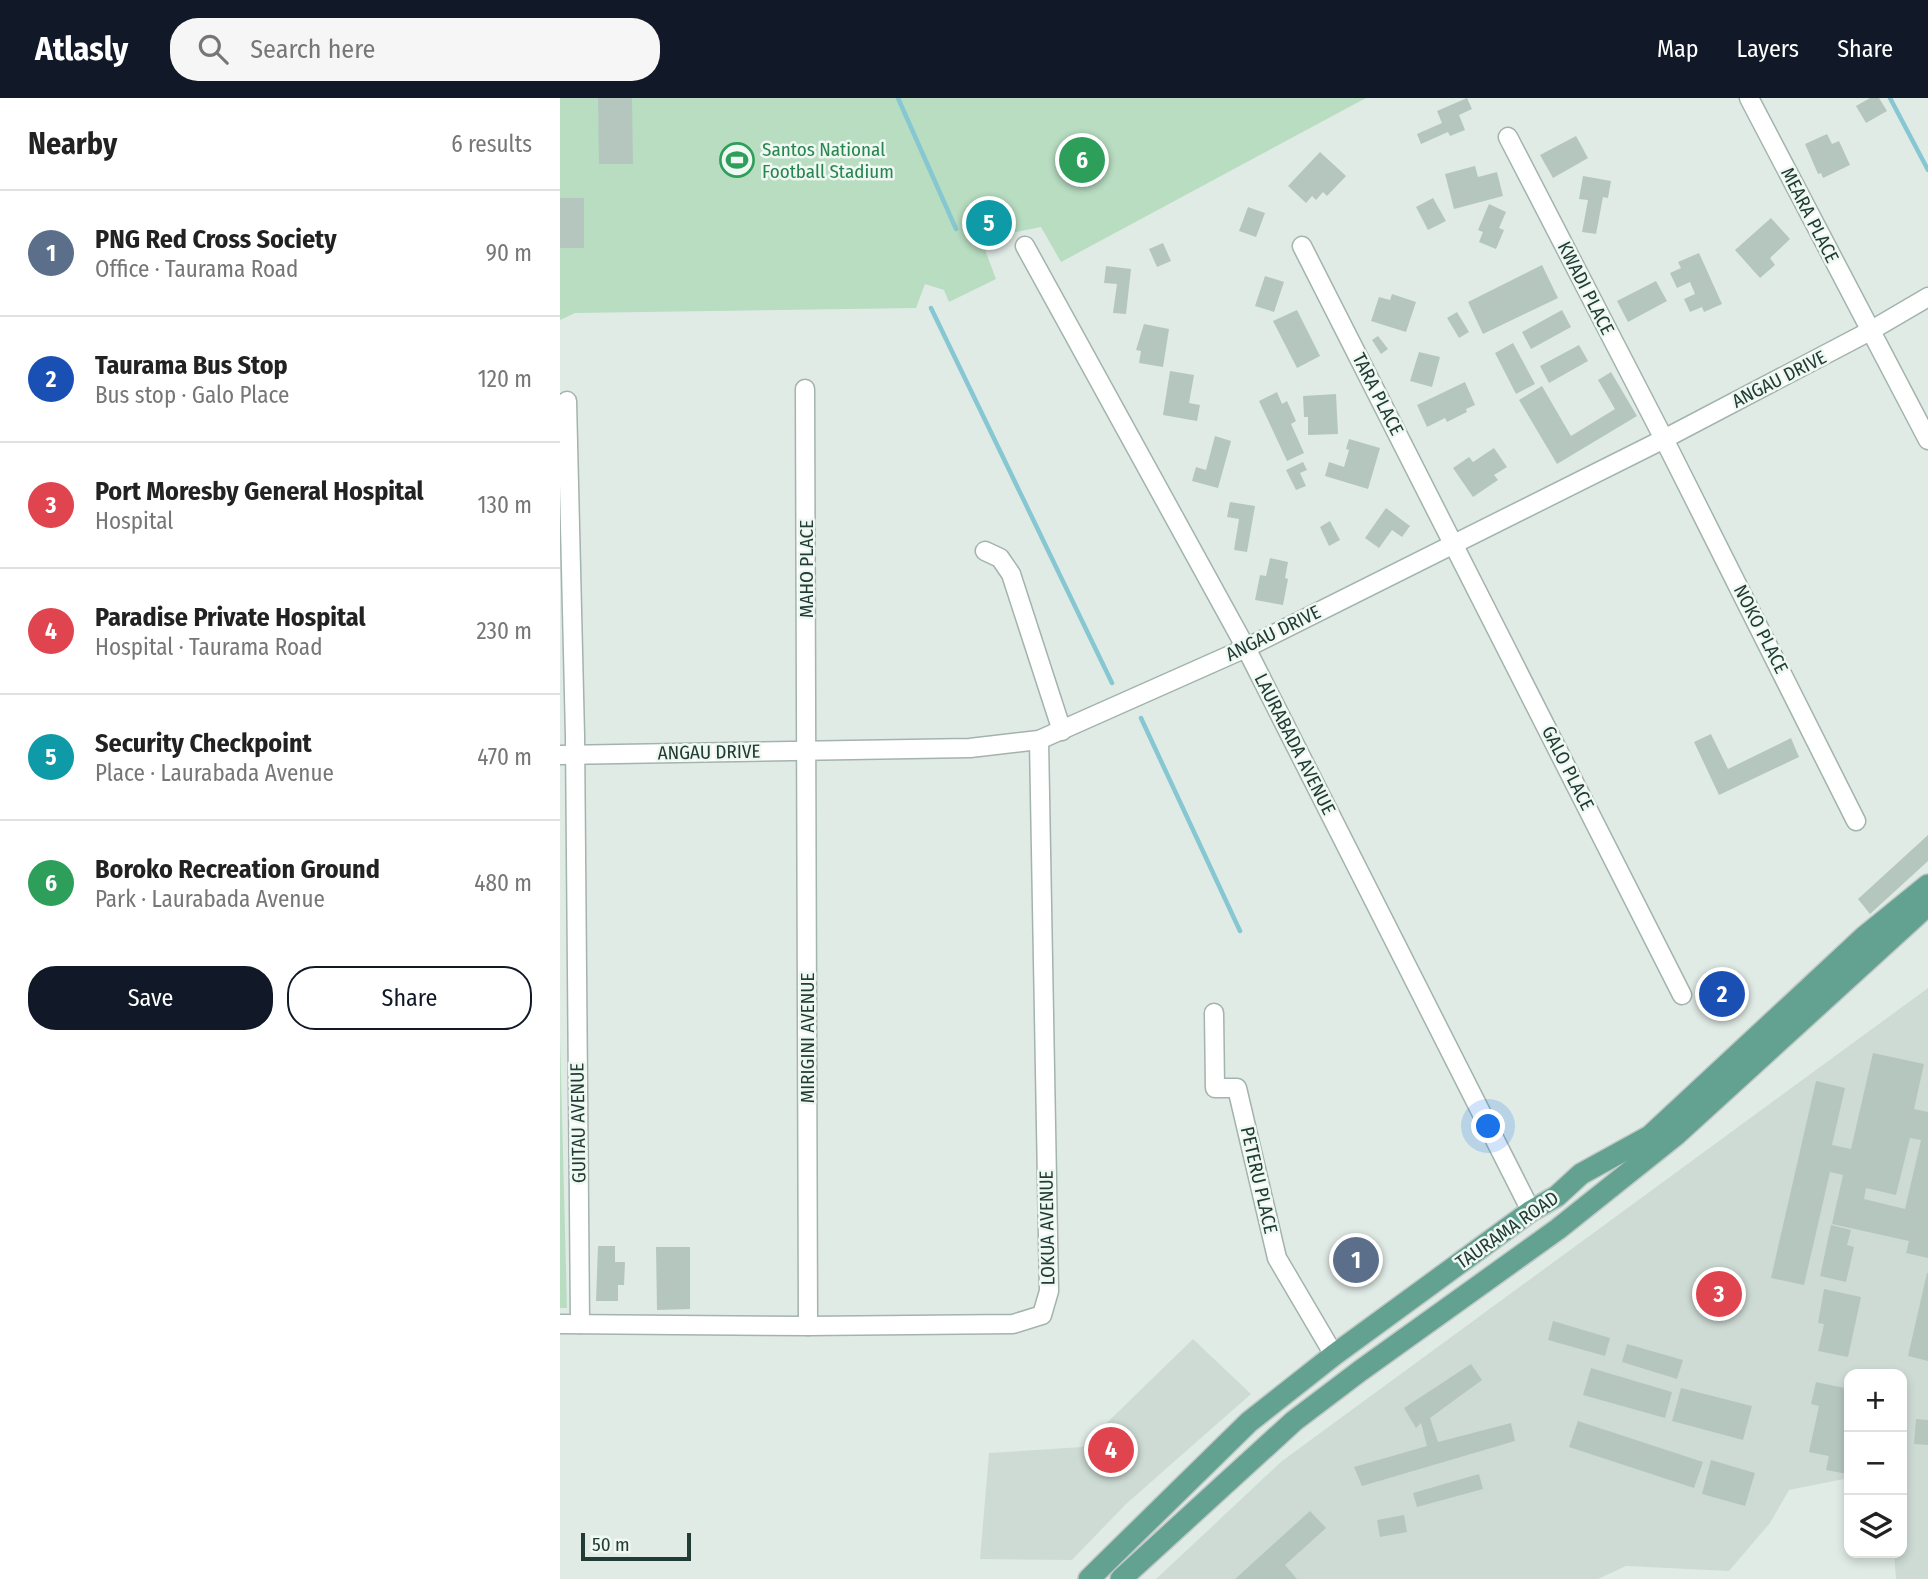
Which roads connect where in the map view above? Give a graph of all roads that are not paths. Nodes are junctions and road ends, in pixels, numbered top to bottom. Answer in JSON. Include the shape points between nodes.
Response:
{"nodes":[{"id":1,"x":1749,"y":98,"type":"edge"},
{"id":2,"x":1508,"y":137,"type":"dead end"},
{"id":3,"x":1025,"y":246,"type":"dead end"},
{"id":4,"x":1302,"y":246,"type":"dead end"},
{"id":5,"x":1928,"y":297,"type":"edge"},
{"id":6,"x":1870,"y":331,"type":"junction"},
{"id":7,"x":805,"y":388,"type":"dead end"},
{"id":8,"x":568,"y":401,"type":"dead end"},
{"id":9,"x":1664,"y":439,"type":"junction"},
{"id":10,"x":1928,"y":440,"type":"edge"},
{"id":11,"x":1454,"y":542,"type":"junction"},
{"id":12,"x":985,"y":551,"type":"dead end"},
{"id":13,"x":1246,"y":648,"type":"junction"},
{"id":14,"x":1062,"y":731,"type":"junction"},
{"id":15,"x":1039,"y":740,"type":"junction"},
{"id":16,"x":807,"y":750,"type":"junction"},
{"id":17,"x":567,"y":754,"type":"edge"},
{"id":18,"x":1856,"y":821,"type":"dead end"},
{"id":19,"x":1928,"y":885,"type":"edge"},
{"id":20,"x":1928,"y":905,"type":"edge"},
{"id":21,"x":1682,"y":995,"type":"dead end"},
{"id":22,"x":1214,"y":1013,"type":"dead end"},
{"id":23,"x":1531,"y":1211,"type":"junction"},
{"id":24,"x":560,"y":1324,"type":"edge"},
{"id":25,"x":580,"y":1324,"type":"junction"},
{"id":26,"x":807,"y":1326,"type":"junction"},
{"id":27,"x":1334,"y":1355,"type":"junction"},
{"id":28,"x":1089,"y":1579,"type":"edge"},
{"id":29,"x":1121,"y":1579,"type":"edge"}],
"edges":[{"from":1,"to":6,"type":"street","name":"MEARA PLACE"},
{"from":2,"to":9,"type":"street","name":"KWADI PLACE"},
{"from":3,"to":13,"type":"street","name":"LAURABADA AVENUE"},
{"from":4,"to":11,"type":"street","name":"TARA PLACE"},
{"from":5,"to":6,"type":"street","name":"ANGAU DRIVE"},
{"from":6,"to":9,"type":"street","name":"ANGAU DRIVE"},
{"from":6,"to":10,"type":"street","name":"MEARA PLACE"},
{"from":7,"to":16,"type":"street","name":"MAHO PLACE"},
{"from":8,"to":17,"type":"street","name":"GUITAU AVENUE"},
{"from":9,"to":11,"type":"street","name":"ANGAU DRIVE"},
{"from":9,"to":18,"type":"street","name":"NOKO PLACE"},
{"from":11,"to":13,"type":"street","name":"ANGAU DRIVE"},
{"from":11,"to":21,"type":"street","name":"GALO PLACE"},
{"from":12,"to":14,"type":"street","via":[[1000,558],[1011,574]]},
{"from":13,"to":14,"type":"street","name":"ANGAU DRIVE"},
{"from":13,"to":23,"type":"street","name":"LAURABADA AVENUE"},
{"from":14,"to":15,"type":"street","name":"ANGAU DRIVE"},
{"from":15,"to":16,"type":"street","name":"ANGAU DRIVE","via":[[970,748]]},
{"from":15,"to":26,"type":"street","name":"LOKUA AVENUE","via":[[1049,1291],[1042,1315],[1013,1324]]},
{"from":16,"to":17,"type":"street","name":"ANGAU DRIVE"},
{"from":16,"to":26,"type":"street","name":"MIRIGINI AVENUE"},
{"from":17,"to":25,"type":"street","name":"GUITAU AVENUE"},
{"from":19,"to":23,"type":"main road","name":"TAURAMA ROAD","via":[[1864,937],[1650,1136],[1581,1174]]},
{"from":20,"to":29,"type":"main road","name":"TAURAMA ROAD","via":[[1676,1135],[1558,1229],[1294,1422]]},
{"from":22,"to":27,"type":"street","name":"PETERU PLACE","via":[[1215,1088],[1237,1088],[1277,1258]]},
{"from":23,"to":27,"type":"main road","name":"TAURAMA ROAD"},
{"from":24,"to":25,"type":"street","name":"LOKUA AVENUE"},
{"from":25,"to":26,"type":"street","name":"LOKUA AVENUE"},
{"from":27,"to":28,"type":"main road","name":"TAURAMA ROAD","via":[[1249,1422]]}]}
